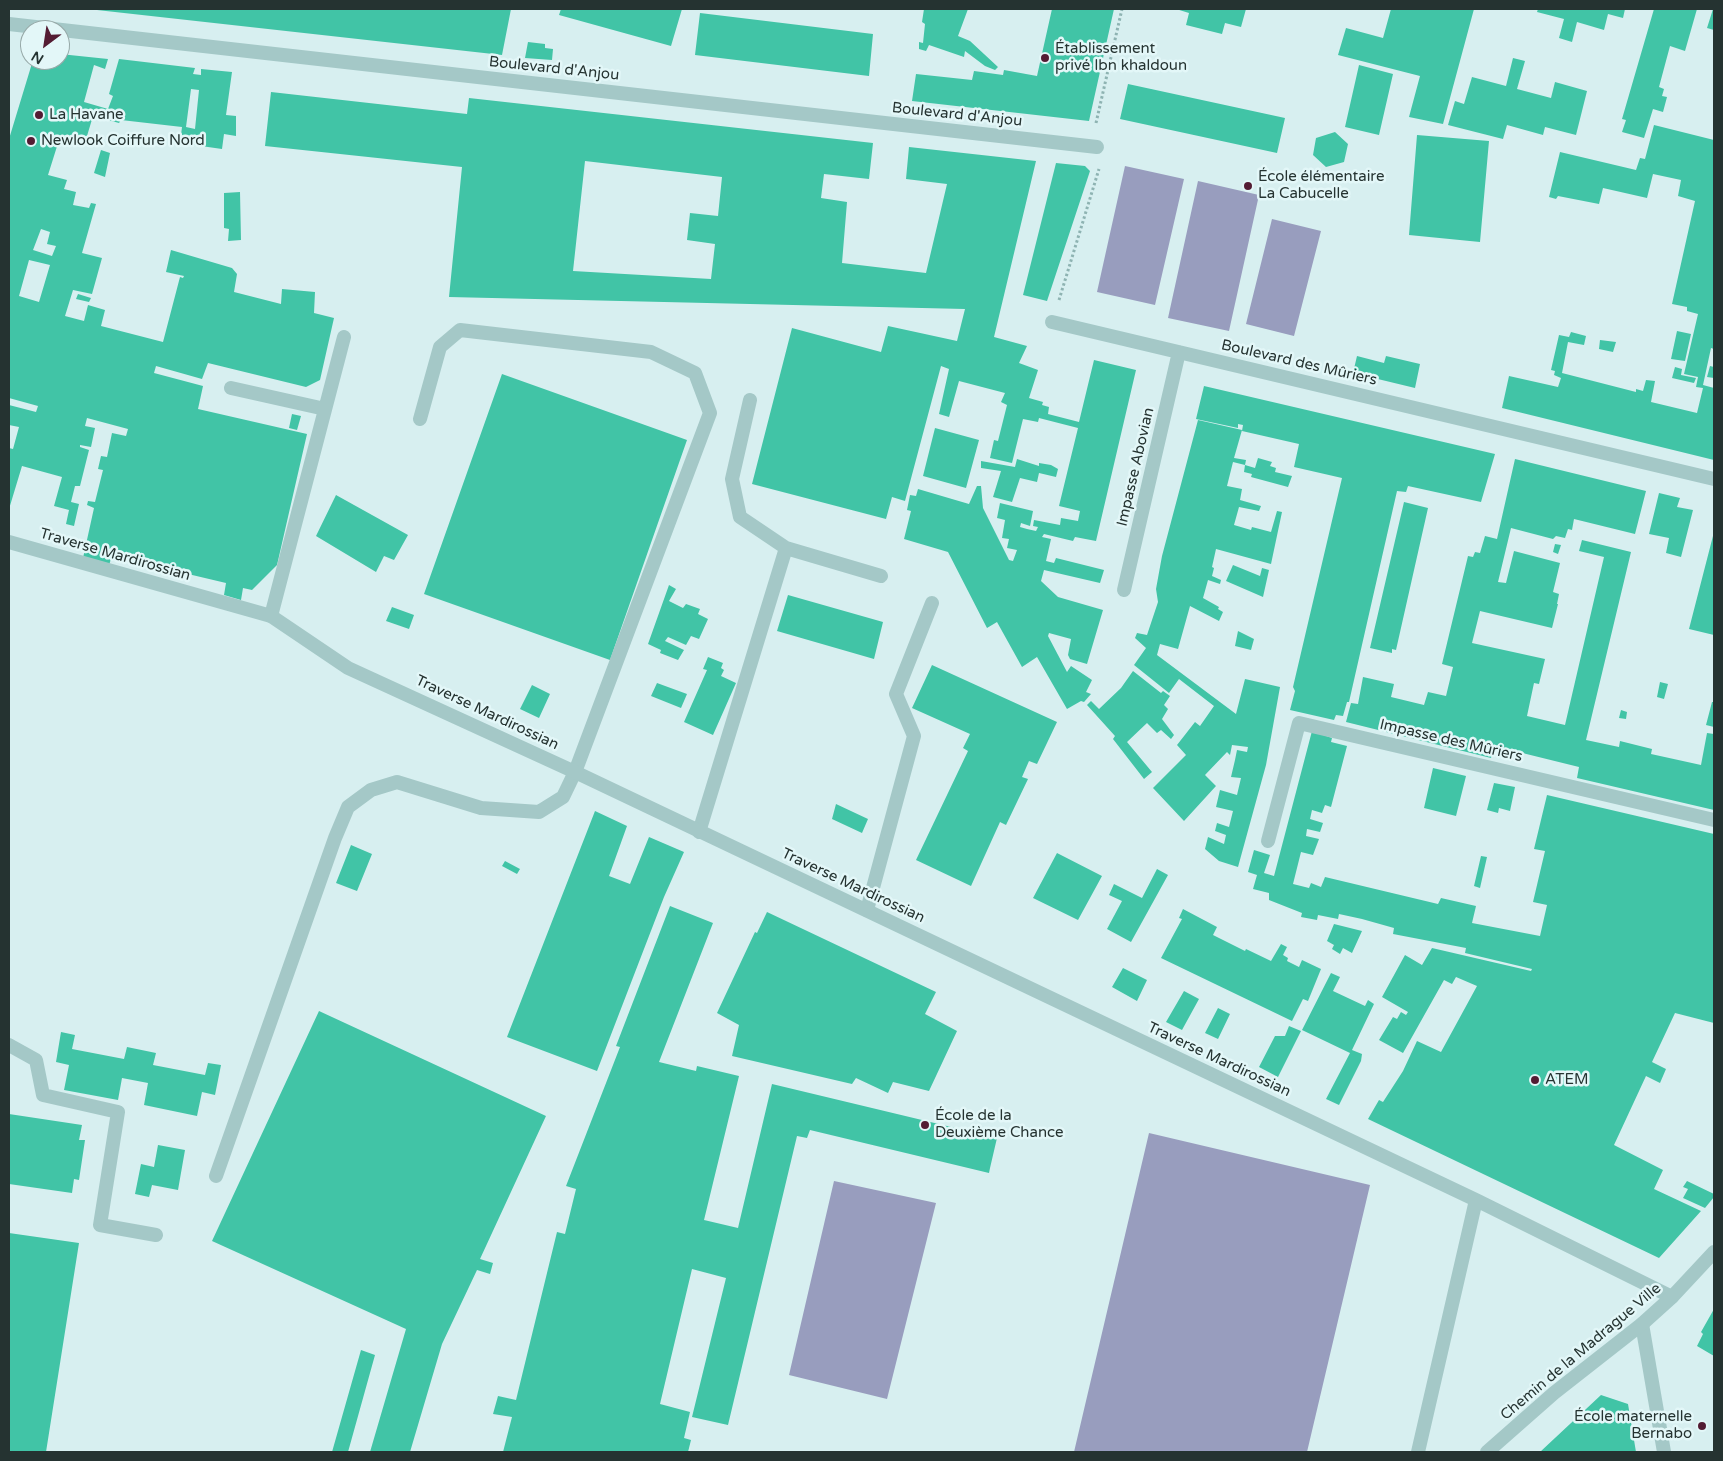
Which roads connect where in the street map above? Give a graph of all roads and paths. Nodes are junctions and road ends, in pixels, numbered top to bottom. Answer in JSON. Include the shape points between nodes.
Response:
{"nodes":[{"id":1,"x":1122,"y":9,"type":"edge"},
{"id":2,"x":9,"y":24,"type":"edge"},
{"id":3,"x":1096,"y":147,"type":"junction"},
{"id":4,"x":1052,"y":322,"type":"joint"},
{"id":5,"x":344,"y":337,"type":"dead end"},
{"id":6,"x":1180,"y":352,"type":"junction"},
{"id":7,"x":231,"y":388,"type":"dead end"},
{"id":8,"x":750,"y":400,"type":"dead end"},
{"id":9,"x":325,"y":409,"type":"junction"},
{"id":10,"x":420,"y":419,"type":"dead end"},
{"id":11,"x":1714,"y":479,"type":"edge"},
{"id":12,"x":9,"y":542,"type":"edge"},
{"id":13,"x":786,"y":548,"type":"junction"},
{"id":14,"x":881,"y":576,"type":"dead end"},
{"id":15,"x":1124,"y":590,"type":"dead end"},
{"id":16,"x":932,"y":603,"type":"dead end"},
{"id":17,"x":270,"y":616,"type":"junction"},
{"id":18,"x":575,"y":772,"type":"junction"},
{"id":19,"x":1714,"y":820,"type":"edge"},
{"id":20,"x":699,"y":832,"type":"junction"},
{"id":21,"x":1268,"y":840,"type":"dead end"},
{"id":22,"x":867,"y":910,"type":"junction"},
{"id":23,"x":9,"y":1044,"type":"edge"},
{"id":24,"x":216,"y":1176,"type":"dead end"},
{"id":25,"x":1476,"y":1200,"type":"junction"},
{"id":26,"x":156,"y":1236,"type":"dead end"},
{"id":27,"x":1714,"y":1252,"type":"edge"},
{"id":28,"x":1672,"y":1297,"type":"junction"},
{"id":29,"x":1642,"y":1324,"type":"junction"},
{"id":30,"x":1418,"y":1452,"type":"edge"},
{"id":31,"x":1487,"y":1452,"type":"edge"},
{"id":32,"x":1664,"y":1452,"type":"edge"}],
"edges":[{"from":1,"to":3,"type":"path","via":[[1096,125]]},
{"from":2,"to":3,"type":"street","name":"Boulevard d'Anjou"},
{"from":3,"to":4,"type":"path","via":[[1099,170]]},
{"from":4,"to":6,"type":"street","name":"Boulevard des Mûriers"},
{"from":5,"to":9,"type":"street"},
{"from":6,"to":11,"type":"street","name":"Boulevard des Mûriers"},
{"from":6,"to":15,"type":"street","name":"Impasse Abovian"},
{"from":7,"to":9,"type":"street"},
{"from":8,"to":13,"type":"street","via":[[732,478],[740,517]]},
{"from":9,"to":17,"type":"street"},
{"from":10,"to":18,"type":"street","via":[[440,347],[460,330],[651,352],[695,373],[710,413]]},
{"from":12,"to":17,"type":"street","name":"Traverse Mardirossian"},
{"from":13,"to":14,"type":"street"},
{"from":13,"to":20,"type":"street"},
{"from":16,"to":22,"type":"street","via":[[896,694],[914,736]]},
{"from":17,"to":18,"type":"street","name":"Traverse Mardirossian","via":[[348,668]]},
{"from":18,"to":20,"type":"street","name":"Traverse Mardirossian"},
{"from":18,"to":24,"type":"street","via":[[563,797],[539,812],[481,808],[397,782],[371,790],[348,807]]},
{"from":19,"to":21,"type":"street","name":"Impasse des Mûriers","via":[[1299,723]]},
{"from":20,"to":22,"type":"street","name":"Traverse Mardirossian"},
{"from":22,"to":25,"type":"street","name":"Traverse Mardirossian"},
{"from":23,"to":26,"type":"street","via":[[36,1060],[43,1095],[118,1112],[100,1225]]},
{"from":25,"to":28,"type":"street","name":"Traverse Mardirossian"},
{"from":25,"to":30,"type":"street"},
{"from":27,"to":28,"type":"street","name":"Chemin de la Madrague Ville"},
{"from":28,"to":29,"type":"street","name":"Chemin de la Madrague Ville"},
{"from":29,"to":31,"type":"street","name":"Chemin de la Madrague Ville"},
{"from":29,"to":32,"type":"street"}]}
